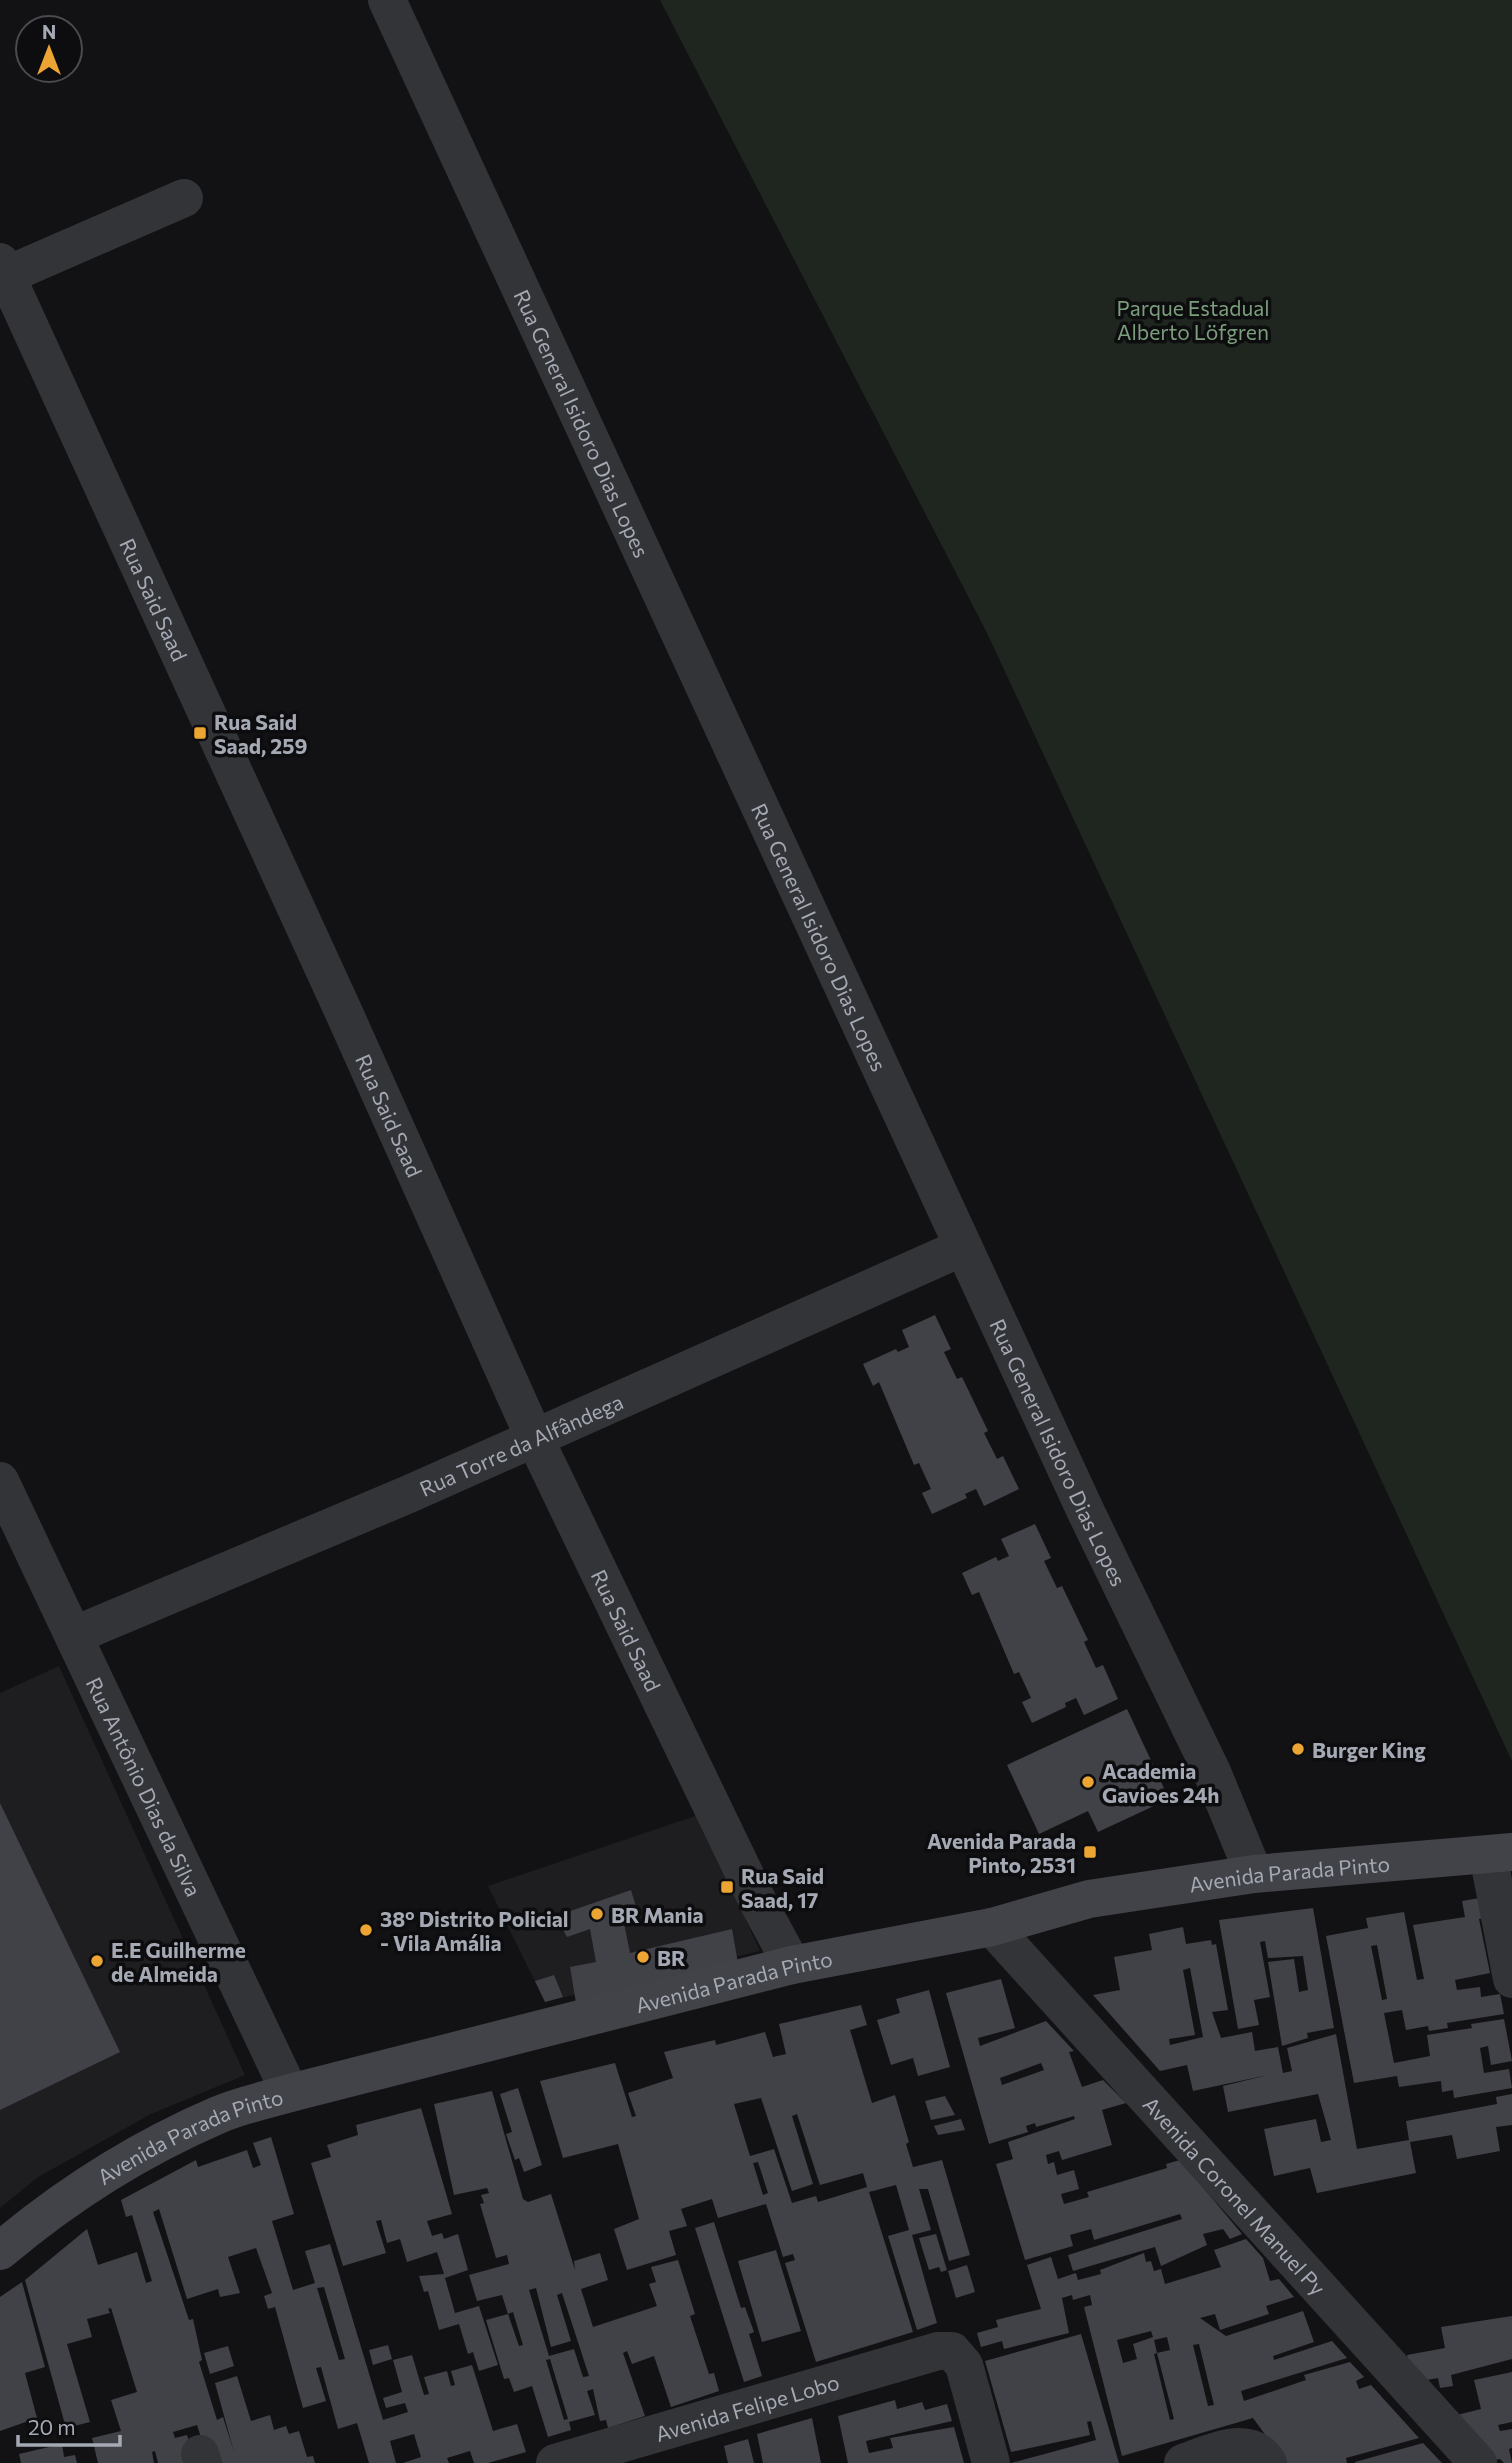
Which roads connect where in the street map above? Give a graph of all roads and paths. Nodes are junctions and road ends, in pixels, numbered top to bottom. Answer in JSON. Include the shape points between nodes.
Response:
{"nodes":[{"id":1,"x":387,"y":0,"type":"edge"},
{"id":2,"x":184,"y":198,"type":"dead end"},
{"id":3,"x":3,"y":268,"type":"edge"},
{"id":4,"x":963,"y":1247,"type":"junction"},
{"id":5,"x":534,"y":1437,"type":"junction"},
{"id":6,"x":0,"y":1481,"type":"edge"},
{"id":7,"x":75,"y":1634,"type":"junction"},
{"id":8,"x":1500,"y":1854,"type":"edge"},
{"id":9,"x":1254,"y":1874,"type":"junction"},
{"id":10,"x":992,"y":1927,"type":"junction"},
{"id":11,"x":792,"y":1965,"type":"junction"},
{"id":12,"x":1512,"y":1979,"type":"edge"},
{"id":13,"x":290,"y":2093,"type":"junction"},
{"id":14,"x":0,"y":2251,"type":"edge"},
{"id":15,"x":555,"y":2463,"type":"edge"},
{"id":16,"x":991,"y":2463,"type":"edge"},
{"id":17,"x":1183,"y":2463,"type":"edge"},
{"id":18,"x":1268,"y":2463,"type":"edge"},
{"id":19,"x":1478,"y":2463,"type":"edge"}],
"edges":[{"from":1,"to":4,"type":"street","name":"Rua General Isidoro Dias Lopes"},
{"from":2,"to":3,"type":"street"},
{"from":3,"to":5,"type":"street","name":"Rua Said Saad"},
{"from":4,"to":5,"type":"street","name":"Rua Torre da Alfândega"},
{"from":4,"to":9,"type":"street","name":"Rua General Isidoro Dias Lopes","via":[[1212,1772]]},
{"from":5,"to":7,"type":"street","name":"Rua Torre da Alfândega"},
{"from":5,"to":11,"type":"street","name":"Rua Said Saad"},
{"from":6,"to":7,"type":"street","name":"Rua Antônio Dias da Silva"},
{"from":7,"to":13,"type":"street","name":"Rua Antônio Dias da Silva"},
{"from":8,"to":9,"type":"main road","name":"Avenida Parada Pinto"},
{"from":8,"to":12,"type":"street"},
{"from":9,"to":10,"type":"main road","name":"Avenida Parada Pinto","via":[[1089,1899]]},
{"from":10,"to":11,"type":"main road","name":"Avenida Parada Pinto"},
{"from":10,"to":19,"type":"street","name":"Avenida Coronel Manuel Py"},
{"from":11,"to":13,"type":"main road","name":"Avenida Parada Pinto"},
{"from":13,"to":14,"type":"main road","name":"Avenida Parada Pinto","via":[[221,2114],[165,2140],[43,2215]]},
{"from":15,"to":16,"type":"street","name":"Avenida Felipe Lobo","via":[[938,2351],[952,2351],[964,2365]]},
{"from":17,"to":18,"type":"street","via":[[1230,2447],[1245,2447]]}]}
